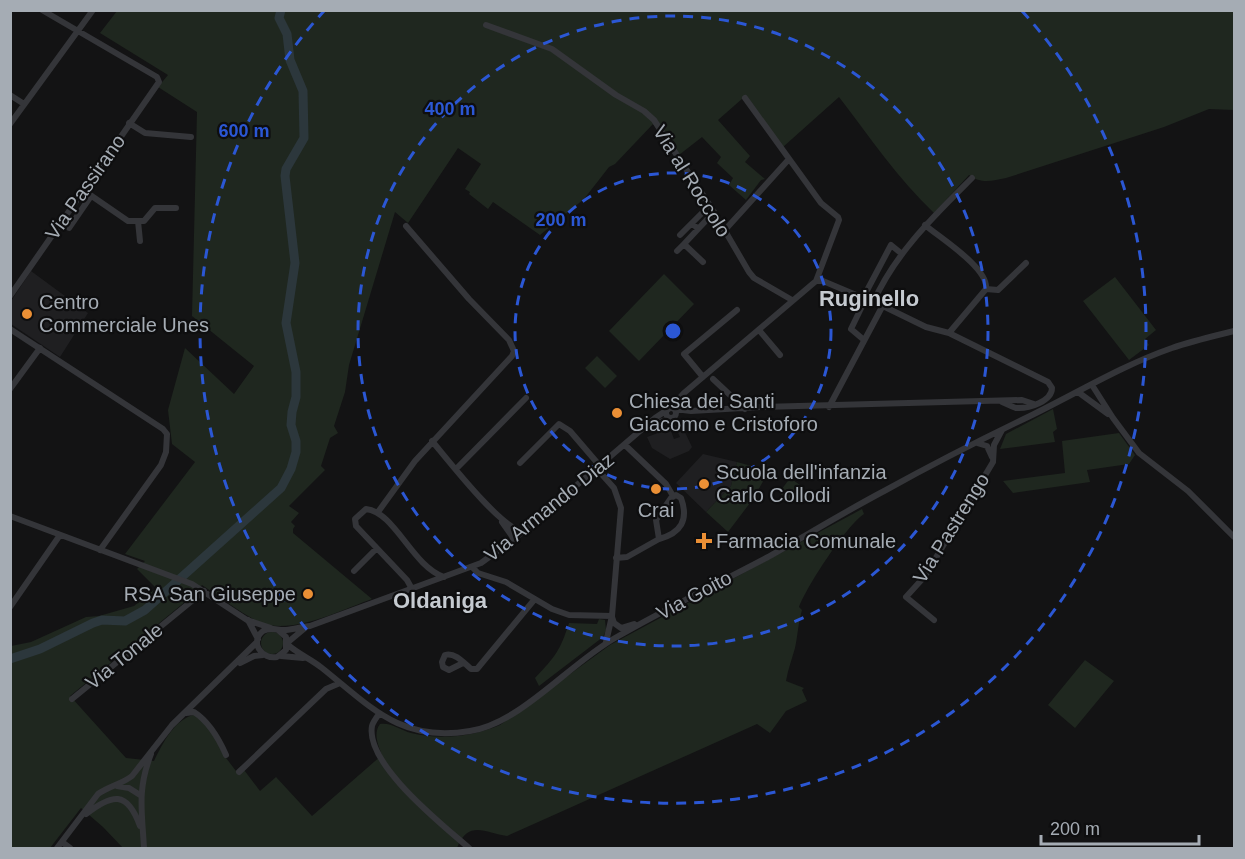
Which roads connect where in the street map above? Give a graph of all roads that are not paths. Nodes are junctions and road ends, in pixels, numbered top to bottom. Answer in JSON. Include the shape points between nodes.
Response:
{"nodes":[{"id":1,"x":42,"y":10,"type":"edge"},
{"id":2,"x":93,"y":10,"type":"edge"},
{"id":3,"x":486,"y":25,"type":"dead end"},
{"id":4,"x":77,"y":31,"type":"junction"},
{"id":5,"x":10,"y":95,"type":"edge"},
{"id":6,"x":745,"y":98,"type":"dead end"},
{"id":7,"x":24,"y":104,"type":"junction"},
{"id":8,"x":129,"y":123,"type":"junction"},
{"id":9,"x":10,"y":124,"type":"edge"},
{"id":10,"x":191,"y":137,"type":"dead end"},
{"id":11,"x":789,"y":159,"type":"junction"},
{"id":12,"x":972,"y":178,"type":"dead end"},
{"id":13,"x":83,"y":190,"type":"junction"},
{"id":14,"x":91,"y":196,"type":"junction"},
{"id":15,"x":176,"y":208,"type":"dead end"},
{"id":16,"x":714,"y":212,"type":"junction"},
{"id":17,"x":702,"y":213,"type":"dead end"},
{"id":18,"x":138,"y":221,"type":"junction"},
{"id":19,"x":60,"y":223,"type":"junction"},
{"id":20,"x":692,"y":224,"type":"junction"},
{"id":21,"x":925,"y":225,"type":"junction"},
{"id":22,"x":406,"y":226,"type":"dead end"},
{"id":23,"x":698,"y":229,"type":"junction"},
{"id":24,"x":724,"y":231,"type":"junction"},
{"id":25,"x":680,"y":235,"type":"dead end"},
{"id":26,"x":140,"y":242,"type":"dead end"},
{"id":27,"x":684,"y":244,"type":"junction"},
{"id":28,"x":677,"y":251,"type":"dead end"},
{"id":29,"x":902,"y":254,"type":"junction"},
{"id":30,"x":703,"y":262,"type":"dead end"},
{"id":31,"x":1026,"y":263,"type":"dead end"},
{"id":32,"x":816,"y":281,"type":"junction"},
{"id":33,"x":986,"y":289,"type":"junction"},
{"id":34,"x":10,"y":296,"type":"edge"},
{"id":35,"x":864,"y":299,"type":"junction"},
{"id":36,"x":792,"y":300,"type":"junction"},
{"id":37,"x":873,"y":303,"type":"junction"},
{"id":38,"x":882,"y":307,"type":"junction"},
{"id":39,"x":737,"y":310,"type":"dead end"},
{"id":40,"x":10,"y":329,"type":"edge"},
{"id":41,"x":759,"y":330,"type":"junction"},
{"id":42,"x":1234,"y":331,"type":"edge"},
{"id":43,"x":949,"y":333,"type":"junction"},
{"id":44,"x":864,"y":340,"type":"junction"},
{"id":45,"x":40,"y":348,"type":"junction"},
{"id":46,"x":780,"y":355,"type":"dead end"},
{"id":47,"x":703,"y":377,"type":"junction"},
{"id":48,"x":714,"y":379,"type":"dead end"},
{"id":49,"x":1092,"y":385,"type":"junction"},
{"id":50,"x":10,"y":389,"type":"edge"},
{"id":51,"x":1078,"y":392,"type":"junction"},
{"id":52,"x":1099,"y":396,"type":"junction"},
{"id":53,"x":526,"y":398,"type":"dead end"},
{"id":54,"x":1089,"y":402,"type":"junction"},
{"id":55,"x":1034,"y":404,"type":"junction"},
{"id":56,"x":1015,"y":406,"type":"junction"},
{"id":57,"x":829,"y":407,"type":"junction"},
{"id":58,"x":745,"y":409,"type":"junction"},
{"id":59,"x":673,"y":412,"type":"junction"},
{"id":60,"x":1037,"y":413,"type":"junction"},
{"id":61,"x":1029,"y":417,"type":"junction"},
{"id":62,"x":1113,"y":418,"type":"junction"},
{"id":63,"x":1013,"y":424,"type":"junction"},
{"id":64,"x":1002,"y":430,"type":"junction"},
{"id":65,"x":432,"y":441,"type":"junction"},
{"id":66,"x":975,"y":443,"type":"junction"},
{"id":67,"x":625,"y":445,"type":"junction"},
{"id":68,"x":993,"y":458,"type":"junction"},
{"id":69,"x":520,"y":463,"type":"dead end"},
{"id":70,"x":598,"y":468,"type":"junction"},
{"id":71,"x":456,"y":469,"type":"junction"},
{"id":72,"x":673,"y":496,"type":"junction"},
{"id":73,"x":378,"y":512,"type":"junction"},
{"id":74,"x":10,"y":516,"type":"edge"},
{"id":75,"x":501,"y":519,"type":"junction"},
{"id":76,"x":523,"y":531,"type":"junction"},
{"id":77,"x":60,"y":535,"type":"junction"},
{"id":78,"x":1234,"y":537,"type":"edge"},
{"id":79,"x":514,"y":539,"type":"junction"},
{"id":80,"x":659,"y":539,"type":"junction"},
{"id":81,"x":376,"y":549,"type":"junction"},
{"id":82,"x":100,"y":550,"type":"junction"},
{"id":83,"x":616,"y":558,"type":"junction"},
{"id":84,"x":424,"y":564,"type":"junction"},
{"id":85,"x":472,"y":567,"type":"junction"},
{"id":86,"x":354,"y":570,"type":"dead end"},
{"id":87,"x":445,"y":577,"type":"junction"},
{"id":88,"x":426,"y":584,"type":"junction"},
{"id":89,"x":412,"y":589,"type":"junction"},
{"id":90,"x":204,"y":591,"type":"junction"},
{"id":91,"x":534,"y":600,"type":"junction"},
{"id":92,"x":10,"y":607,"type":"edge"},
{"id":93,"x":612,"y":616,"type":"junction"},
{"id":94,"x":248,"y":620,"type":"junction"},
{"id":95,"x":934,"y":620,"type":"dead end"},
{"id":96,"x":641,"y":623,"type":"junction"},
{"id":97,"x":310,"y":626,"type":"junction"},
{"id":98,"x":275,"y":629,"type":"junction"},
{"id":99,"x":258,"y":640,"type":"junction"},
{"id":100,"x":287,"y":643,"type":"junction"},
{"id":101,"x":605,"y":644,"type":"junction"},
{"id":102,"x":263,"y":655,"type":"junction"},
{"id":103,"x":280,"y":656,"type":"junction"},
{"id":104,"x":307,"y":659,"type":"junction"},
{"id":105,"x":463,"y":663,"type":"dead end"},
{"id":106,"x":232,"y":668,"type":"junction"},
{"id":107,"x":329,"y":674,"type":"junction"},
{"id":108,"x":340,"y":683,"type":"junction"},
{"id":109,"x":326,"y":689,"type":"junction"},
{"id":110,"x":200,"y":698,"type":"junction"},
{"id":111,"x":72,"y":699,"type":"dead end"},
{"id":112,"x":183,"y":714,"type":"junction"},
{"id":113,"x":379,"y":714,"type":"junction"},
{"id":114,"x":201,"y":718,"type":"junction"},
{"id":115,"x":156,"y":746,"type":"junction"},
{"id":116,"x":226,"y":755,"type":"dead end"},
{"id":117,"x":239,"y":772,"type":"dead end"},
{"id":118,"x":114,"y":786,"type":"junction"},
{"id":119,"x":140,"y":795,"type":"junction"},
{"id":120,"x":80,"y":818,"type":"junction"},
{"id":121,"x":144,"y":839,"type":"junction"},
{"id":122,"x":62,"y":842,"type":"junction"},
{"id":123,"x":57,"y":849,"type":"edge"},
{"id":124,"x":70,"y":849,"type":"edge"},
{"id":125,"x":144,"y":849,"type":"edge"},
{"id":126,"x":469,"y":849,"type":"edge"}],
"edges":[{"from":1,"to":4,"type":"street"},
{"from":2,"to":4,"type":"street"},
{"from":3,"to":16,"type":"street","name":"Via al Roccolo","via":[[552,49],[644,111],[657,123]]},
{"from":4,"to":7,"type":"street"},
{"from":4,"to":8,"type":"street","name":"Via Passirano","via":[[159,79]]},
{"from":5,"to":7,"type":"street"},
{"from":6,"to":11,"type":"street"},
{"from":7,"to":9,"type":"street"},
{"from":8,"to":10,"type":"street","via":[[145,133]]},
{"from":8,"to":13,"type":"street","name":"Via Passirano"},
{"from":11,"to":24,"type":"street"},
{"from":11,"to":32,"type":"street","via":[[821,203],[839,220]]},
{"from":12,"to":21,"type":"street"},
{"from":13,"to":14,"type":"street"},
{"from":13,"to":19,"type":"street","name":"Via Passirano"},
{"from":14,"to":18,"type":"street","via":[[128,221]]},
{"from":14,"to":19,"type":"street","via":[[69,228]]},
{"from":15,"to":18,"type":"street","via":[[155,208],[144,221]]},
{"from":16,"to":23,"type":"street"},
{"from":16,"to":24,"type":"street","name":"Via al Roccolo"},
{"from":17,"to":20,"type":"street"},
{"from":18,"to":26,"type":"street"},
{"from":19,"to":34,"type":"street","name":"Via Passirano"},
{"from":20,"to":23,"type":"street"},
{"from":20,"to":25,"type":"street"},
{"from":21,"to":29,"type":"street"},
{"from":21,"to":33,"type":"street","via":[[975,266],[986,281]]},
{"from":22,"to":65,"type":"street","via":[[509,340],[514,351]]},
{"from":23,"to":27,"type":"street"},
{"from":24,"to":36,"type":"street","name":"Via al Roccolo","via":[[754,278]]},
{"from":27,"to":28,"type":"street"},
{"from":27,"to":30,"type":"street"},
{"from":29,"to":35,"type":"street","via":[[891,245]]},
{"from":29,"to":37,"type":"street"},
{"from":31,"to":33,"type":"street","via":[[998,290]]},
{"from":32,"to":35,"type":"street"},
{"from":32,"to":36,"type":"street","name":"Via Armando Diaz"},
{"from":33,"to":43,"type":"street"},
{"from":35,"to":37,"type":"street"},
{"from":35,"to":44,"type":"street","via":[[851,329]]},
{"from":36,"to":41,"type":"street","name":"Via Armando Diaz"},
{"from":37,"to":38,"type":"street"},
{"from":38,"to":43,"type":"street"},
{"from":38,"to":44,"type":"street"},
{"from":39,"to":47,"type":"street","via":[[684,354]]},
{"from":40,"to":45,"type":"street"},
{"from":41,"to":46,"type":"street"},
{"from":41,"to":47,"type":"street","name":"Via Armando Diaz"},
{"from":42,"to":49,"type":"street","name":"Via Goito","via":[[1173,347]]},
{"from":43,"to":55,"type":"street","via":[[1050,383],[1050,396]]},
{"from":44,"to":57,"type":"street"},
{"from":45,"to":50,"type":"street"},
{"from":45,"to":82,"type":"street","via":[[167,434],[164,460]]},
{"from":47,"to":59,"type":"street","name":"Via Armando Diaz","via":[[677,401]]},
{"from":48,"to":58,"type":"street"},
{"from":49,"to":51,"type":"street","name":"Via Goito"},
{"from":49,"to":52,"type":"street"},
{"from":51,"to":54,"type":"street"},
{"from":51,"to":60,"type":"street","name":"Via Goito"},
{"from":52,"to":54,"type":"street"},
{"from":52,"to":62,"type":"street"},
{"from":53,"to":71,"type":"street"},
{"from":54,"to":62,"type":"street"},
{"from":55,"to":56,"type":"street"},
{"from":55,"to":60,"type":"street"},
{"from":56,"to":57,"type":"street","via":[[1002,402]]},
{"from":56,"to":61,"type":"street"},
{"from":56,"to":63,"type":"street"},
{"from":57,"to":58,"type":"street"},
{"from":58,"to":59,"type":"street"},
{"from":59,"to":67,"type":"street","name":"Via Armando Diaz","via":[[655,418]]},
{"from":60,"to":61,"type":"street","name":"Via Goito"},
{"from":61,"to":63,"type":"street","name":"Via Goito"},
{"from":62,"to":78,"type":"street","via":[[1139,453],[1188,491]]},
{"from":63,"to":64,"type":"street","name":"Via Goito"},
{"from":64,"to":66,"type":"street","name":"Via Goito"},
{"from":64,"to":68,"type":"street","name":"Via Pastrengo"},
{"from":65,"to":71,"type":"street"},
{"from":65,"to":73,"type":"street"},
{"from":66,"to":68,"type":"street","name":"Via Pastrengo","via":[[987,446]]},
{"from":66,"to":96,"type":"street","name":"Via Goito"},
{"from":67,"to":70,"type":"street","name":"Via Armando Diaz"},
{"from":67,"to":72,"type":"street","via":[[666,484]]},
{"from":68,"to":95,"type":"street","name":"Via Pastrengo","via":[[925,576],[906,597]]},
{"from":69,"to":70,"type":"street","via":[[559,424],[570,431]]},
{"from":70,"to":76,"type":"street","name":"Via Armando Diaz"},
{"from":70,"to":83,"type":"street","via":[[620,502]]},
{"from":71,"to":75,"type":"street"},
{"from":72,"to":80,"type":"street","via":[[656,520]]},
{"from":72,"to":80,"type":"street","via":[[682,500],[683,519],[675,534]]},
{"from":73,"to":81,"type":"street","via":[[366,509],[355,519],[356,526]]},
{"from":73,"to":84,"type":"street"},
{"from":74,"to":77,"type":"street"},
{"from":75,"to":76,"type":"street"},
{"from":75,"to":79,"type":"street"},
{"from":76,"to":79,"type":"street","name":"Via Armando Diaz"},
{"from":77,"to":82,"type":"street"},
{"from":77,"to":92,"type":"street"},
{"from":79,"to":85,"type":"street","name":"Via Armando Diaz"},
{"from":80,"to":83,"type":"street","via":[[627,557]]},
{"from":81,"to":86,"type":"street"},
{"from":81,"to":89,"type":"street"},
{"from":82,"to":90,"type":"street"},
{"from":83,"to":93,"type":"street"},
{"from":84,"to":87,"type":"street"},
{"from":84,"to":88,"type":"street","via":[[429,575]]},
{"from":85,"to":87,"type":"street","name":"Via Armando Diaz"},
{"from":85,"to":91,"type":"street"},
{"from":87,"to":88,"type":"street","name":"Via Armando Diaz"},
{"from":88,"to":89,"type":"street","name":"Via Armando Diaz"},
{"from":89,"to":97,"type":"street","name":"Via Armando Diaz"},
{"from":90,"to":94,"type":"street"},
{"from":90,"to":111,"type":"street","name":"Via Tonale"},
{"from":91,"to":93,"type":"street","via":[[569,615]]},
{"from":91,"to":105,"type":"street","via":[[477,669]]},
{"from":93,"to":96,"type":"street","via":[[621,628]]},
{"from":93,"to":101,"type":"street"},
{"from":94,"to":98,"type":"street"},
{"from":94,"to":99,"type":"street"},
{"from":96,"to":101,"type":"street","name":"Via Goito"},
{"from":97,"to":98,"type":"street","name":"Via Armando Diaz"},
{"from":97,"to":100,"type":"street","name":"Via Armando Diaz"},
{"from":98,"to":99,"type":"street","via":[[262,632]]},
{"from":98,"to":100,"type":"street","via":[[285,635]]},
{"from":99,"to":102,"type":"street"},
{"from":99,"to":106,"type":"street"},
{"from":100,"to":103,"type":"street"},
{"from":100,"to":104,"type":"street","name":"Via Goito"},
{"from":101,"to":113,"type":"street","name":"Via Goito","via":[[489,726],[472,731],[428,732],[399,725]]},
{"from":102,"to":103,"type":"street"},
{"from":102,"to":106,"type":"street"},
{"from":103,"to":104,"type":"street","name":"Via Goito"},
{"from":104,"to":107,"type":"street","name":"Via Goito"},
{"from":106,"to":110,"type":"street"},
{"from":107,"to":108,"type":"street","name":"Via Goito"},
{"from":107,"to":109,"type":"street"},
{"from":108,"to":109,"type":"street"},
{"from":108,"to":113,"type":"street","name":"Via Goito"},
{"from":109,"to":117,"type":"street"},
{"from":110,"to":112,"type":"street"},
{"from":110,"to":114,"type":"street"},
{"from":112,"to":114,"type":"street","via":[[194,712]]},
{"from":112,"to":115,"type":"street"},
{"from":113,"to":126,"type":"street","via":[[372,726],[373,736],[385,765],[402,787]]},
{"from":114,"to":116,"type":"street"},
{"from":115,"to":118,"type":"street","via":[[132,776]]},
{"from":115,"to":119,"type":"street","via":[[145,770]]},
{"from":118,"to":119,"type":"street","via":[[129,788]]},
{"from":118,"to":120,"type":"street","via":[[98,794]]},
{"from":119,"to":121,"type":"street"},
{"from":120,"to":121,"type":"street","via":[[103,802],[123,800],[134,810]]},
{"from":120,"to":122,"type":"street"},
{"from":121,"to":125,"type":"street"},
{"from":122,"to":123,"type":"street"},
{"from":122,"to":124,"type":"street"}]}
